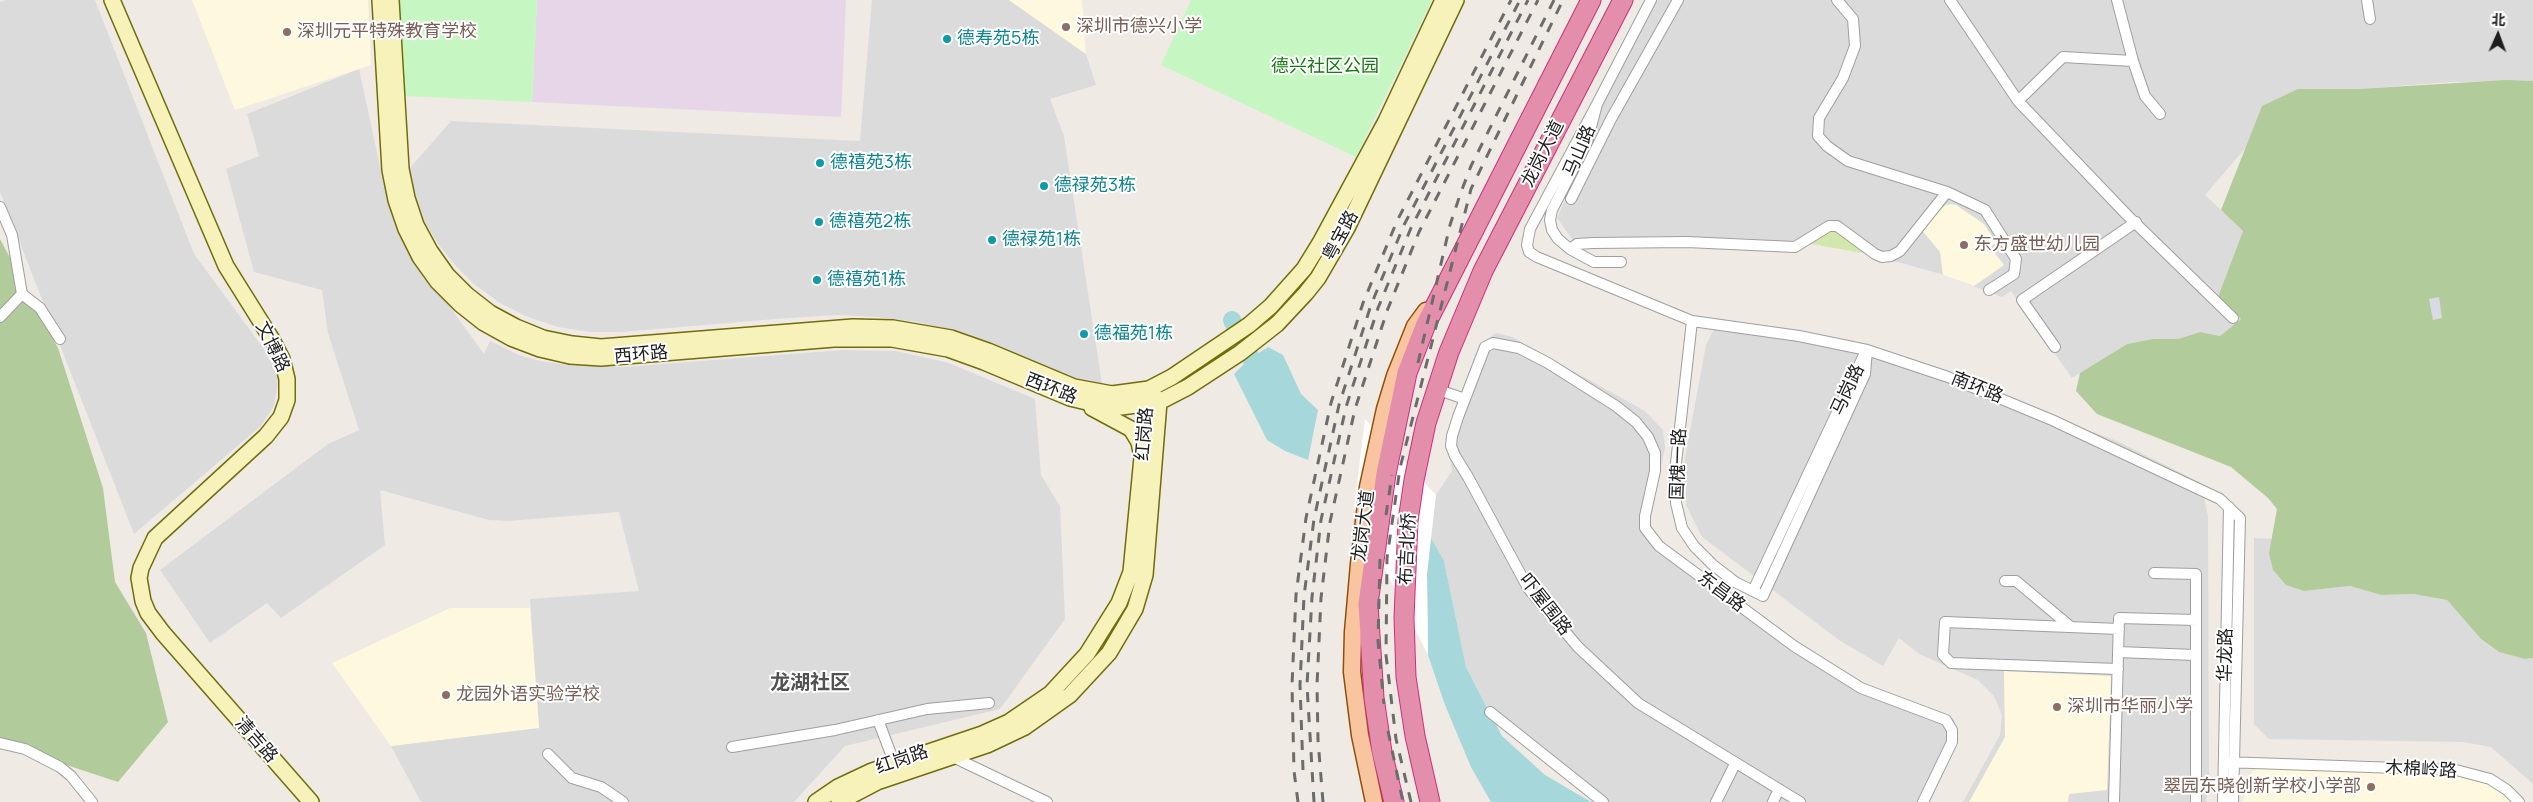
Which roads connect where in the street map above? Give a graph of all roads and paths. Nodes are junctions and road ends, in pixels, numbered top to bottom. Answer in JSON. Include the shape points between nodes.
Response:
{"nodes":[{"id":1,"x":112,"y":0,"type":"edge"},
{"id":2,"x":380,"y":0,"type":"edge"},
{"id":3,"x":391,"y":0,"type":"edge"},
{"id":4,"x":1443,"y":0,"type":"edge"},
{"id":5,"x":1456,"y":0,"type":"edge"},
{"id":6,"x":1591,"y":0,"type":"edge"},
{"id":7,"x":1623,"y":0,"type":"edge"},
{"id":8,"x":1651,"y":0,"type":"edge"},
{"id":9,"x":1678,"y":0,"type":"edge"},
{"id":10,"x":1837,"y":0,"type":"edge"},
{"id":11,"x":1950,"y":0,"type":"edge"},
{"id":12,"x":2117,"y":0,"type":"edge"},
{"id":13,"x":2367,"y":0,"type":"edge"},
{"id":14,"x":2370,"y":19,"type":"dead end"},
{"id":15,"x":2132,"y":61,"type":"junction"},
{"id":16,"x":2018,"y":101,"type":"junction"},
{"id":17,"x":1597,"y":104,"type":"junction"},
{"id":18,"x":2160,"y":114,"type":"dead end"},
{"id":19,"x":1948,"y":192,"type":"junction"},
{"id":20,"x":1571,"y":199,"type":"dead end"},
{"id":21,"x":0,"y":207,"type":"edge"},
{"id":22,"x":2136,"y":222,"type":"junction"},
{"id":23,"x":1570,"y":249,"type":"junction"},
{"id":24,"x":1621,"y":262,"type":"dead end"},
{"id":25,"x":1454,"y":267,"type":"junction"},
{"id":26,"x":1989,"y":290,"type":"dead end"},
{"id":27,"x":22,"y":294,"type":"junction"},
{"id":28,"x":0,"y":317,"type":"edge"},
{"id":29,"x":2233,"y":318,"type":"dead end"},
{"id":30,"x":1692,"y":322,"type":"junction"},
{"id":31,"x":60,"y":339,"type":"dead end"},
{"id":32,"x":2055,"y":347,"type":"dead end"},
{"id":33,"x":1519,"y":348,"type":"joint"},
{"id":34,"x":1866,"y":350,"type":"junction"},
{"id":35,"x":1149,"y":389,"type":"junction"},
{"id":36,"x":1436,"y":389,"type":"junction"},
{"id":37,"x":1070,"y":398,"type":"junction"},
{"id":38,"x":1465,"y":399,"type":"junction"},
{"id":39,"x":1153,"y":403,"type":"junction"},
{"id":40,"x":1392,"y":446,"type":"joint"},
{"id":41,"x":1142,"y":459,"type":"junction"},
{"id":42,"x":1414,"y":480,"type":"joint"},
{"id":43,"x":2229,"y":508,"type":"junction"},
{"id":44,"x":2240,"y":518,"type":"joint"},
{"id":45,"x":1376,"y":543,"type":"joint"},
{"id":46,"x":1359,"y":564,"type":"junction"},
{"id":47,"x":2154,"y":573,"type":"dead end"},
{"id":48,"x":2006,"y":581,"type":"dead end"},
{"id":49,"x":1753,"y":591,"type":"junction"},
{"id":50,"x":1763,"y":596,"type":"joint"},
{"id":51,"x":1368,"y":604,"type":"junction"},
{"id":52,"x":2196,"y":620,"type":"junction"},
{"id":53,"x":2071,"y":627,"type":"junction"},
{"id":54,"x":2119,"y":629,"type":"junction"},
{"id":55,"x":2118,"y":652,"type":"junction"},
{"id":56,"x":2196,"y":655,"type":"junction"},
{"id":57,"x":2118,"y":669,"type":"junction"},
{"id":58,"x":201,"y":677,"type":"joint"},
{"id":59,"x":989,"y":703,"type":"dead end"},
{"id":60,"x":1490,"y":712,"type":"dead end"},
{"id":61,"x":878,"y":720,"type":"junction"},
{"id":62,"x":0,"y":743,"type":"edge"},
{"id":63,"x":732,"y":747,"type":"dead end"},
{"id":64,"x":548,"y":754,"type":"dead end"},
{"id":65,"x":953,"y":757,"type":"junction"},
{"id":66,"x":894,"y":762,"type":"junction"},
{"id":67,"x":2229,"y":762,"type":"junction"},
{"id":68,"x":1735,"y":764,"type":"junction"},
{"id":69,"x":1779,"y":789,"type":"junction"},
{"id":70,"x":92,"y":802,"type":"edge"},
{"id":71,"x":311,"y":802,"type":"edge"},
{"id":72,"x":623,"y":802,"type":"edge"},
{"id":73,"x":816,"y":802,"type":"edge"},
{"id":74,"x":839,"y":802,"type":"edge"},
{"id":75,"x":1046,"y":802,"type":"edge"},
{"id":76,"x":1374,"y":802,"type":"edge"},
{"id":77,"x":1394,"y":802,"type":"edge"},
{"id":78,"x":1430,"y":802,"type":"edge"},
{"id":79,"x":1603,"y":802,"type":"edge"},
{"id":80,"x":1716,"y":802,"type":"edge"},
{"id":81,"x":1773,"y":802,"type":"edge"},
{"id":82,"x":1800,"y":802,"type":"edge"},
{"id":83,"x":1923,"y":802,"type":"edge"},
{"id":84,"x":2114,"y":802,"type":"edge"},
{"id":85,"x":2196,"y":802,"type":"edge"},
{"id":86,"x":2223,"y":802,"type":"edge"},
{"id":87,"x":2233,"y":802,"type":"edge"},
{"id":88,"x":2519,"y":802,"type":"edge"}],
"edges":[{"from":1,"to":58,"type":"main road","name":"文博路","via":[[226,266],[271,338],[282,359],[287,379],[281,417],[266,436],[162,529],[148,548],[141,568],[140,588],[148,612]]},
{"from":2,"to":37,"type":"main road","name":"西环路","via":[[390,170],[396,200],[406,230],[429,269],[460,304],[484,323],[540,349],[570,356],[601,358],[854,338],[911,341],[966,355]]},
{"from":3,"to":35,"type":"main road","name":"西环路","via":[[401,169],[416,225],[435,259],[467,296],[516,328],[543,338],[601,347],[843,328],[893,328],[970,344],[1086,390],[1112,394]]},
{"from":4,"to":35,"type":"main road","name":"粤宝路","via":[[1386,121],[1320,243],[1291,284],[1249,325]]},
{"from":5,"to":39,"type":"main road","name":"粤宝路","via":[[1347,228],[1318,278],[1277,324],[1221,365]]},
{"from":6,"to":25,"type":"highway","name":"龙岗大道"},
{"from":7,"to":36,"type":"highway","name":"龙岗大道","via":[[1483,271]]},
{"from":8,"to":17,"type":"street","name":"马山路"},
{"from":9,"to":20,"type":"street","via":[[1611,119]]},
{"from":10,"to":19,"type":"street","via":[[1853,19],[1854,46],[1843,78],[1819,118],[1818,136],[1848,161]]},
{"from":11,"to":16,"type":"street"},
{"from":12,"to":15,"type":"street"},
{"from":13,"to":14,"type":"street"},
{"from":15,"to":16,"type":"street","via":[[2063,57]]},
{"from":15,"to":18,"type":"street","via":[[2145,96]]},
{"from":16,"to":22,"type":"street"},
{"from":17,"to":23,"type":"street","name":"马山路","via":[[1588,142],[1552,210],[1550,220],[1558,239]]},
{"from":17,"to":30,"type":"street","name":"南环路","via":[[1530,228],[1527,238],[1529,252]]},
{"from":19,"to":23,"type":"street","via":[[1900,251],[1891,256],[1875,254],[1838,226],[1829,226],[1795,247],[1687,242],[1593,243],[1577,244]]},
{"from":19,"to":26,"type":"street","via":[[1985,210],[2016,258],[2014,274]]},
{"from":21,"to":27,"type":"street","via":[[12,235]]},
{"from":22,"to":29,"type":"street"},
{"from":22,"to":32,"type":"street","via":[[2022,300]]},
{"from":23,"to":24,"type":"street","name":"马山路","via":[[1594,262]]},
{"from":25,"to":40,"type":"highway","name":"龙岗大道","via":[[1407,373]]},
{"from":25,"to":46,"type":"main road","name":"龙岗大道","via":[[1415,326],[1395,376],[1368,486]]},
{"from":27,"to":28,"type":"street"},
{"from":27,"to":31,"type":"street","via":[[40,308]]},
{"from":30,"to":34,"type":"street","name":"南环路","via":[[1799,336]]},
{"from":30,"to":49,"type":"street","name":"国槐一路","via":[[1677,448],[1676,503],[1682,528],[1694,546],[1713,565]]},
{"from":33,"to":38,"type":"street","name":"吓屋围路","via":[[1493,343],[1485,348]]},
{"from":33,"to":83,"type":"street","name":"东昌路","via":[[1616,406],[1648,437],[1655,453],[1655,471],[1645,528],[1660,546],[1794,646],[1861,688],[1946,720],[1952,730],[1952,742]]},
{"from":34,"to":43,"type":"street","name":"南环路","via":[[1957,380],[2052,420],[2220,499]]},
{"from":34,"to":49,"type":"street","name":"马岗路"},
{"from":34,"to":50,"type":"street","name":"马岗路","via":[[1865,374]]},
{"from":35,"to":39,"type":"main road","name":"红岗路"},
{"from":36,"to":38,"type":"street"},
{"from":36,"to":42,"type":"highway","name":"龙岗大道"},
{"from":37,"to":39,"type":"main road","name":"西环路","via":[[1108,406]]},
{"from":37,"to":41,"type":"main road","via":[[1131,429],[1139,442]]},
{"from":38,"to":68,"type":"street","name":"吓屋围路","via":[[1452,436],[1455,456],[1528,588],[1578,647],[1638,704]]},
{"from":39,"to":41,"type":"main road","name":"红岗路"},
{"from":39,"to":65,"type":"main road","name":"红岗路","via":[[1146,567],[1138,599],[1124,629],[1100,665],[1048,713],[1005,737]]},
{"from":40,"to":45,"type":"highway","name":"布吉北桥"},
{"from":41,"to":66,"type":"main road","name":"红岗路","via":[[1128,583],[1112,616],[1087,654],[1050,694],[1009,722]]},
{"from":42,"to":78,"type":"highway","name":"布吉北桥","via":[[1408,520],[1404,618],[1406,677]]},
{"from":43,"to":44,"type":"street","name":"南环路"},
{"from":43,"to":67,"type":"street","name":"华龙路"},
{"from":44,"to":67,"type":"street","name":"华龙路"},
{"from":45,"to":51,"type":"highway","name":"龙岗大道"},
{"from":46,"to":51,"type":"highway"},
{"from":46,"to":76,"type":"main road","name":"龙岗大道","via":[[1352,672],[1360,735]]},
{"from":47,"to":52,"type":"street","via":[[2196,574]]},
{"from":48,"to":53,"type":"street","via":[[2016,581]]},
{"from":49,"to":50,"type":"street","name":"国槐一路"},
{"from":51,"to":77,"type":"highway","name":"龙岗大道","via":[[1374,698]]},
{"from":52,"to":54,"type":"street","via":[[2119,618]]},
{"from":52,"to":56,"type":"street"},
{"from":53,"to":54,"type":"street"},
{"from":53,"to":57,"type":"street","via":[[1945,622],[1943,655],[1951,663]]},
{"from":54,"to":55,"type":"street"},
{"from":55,"to":56,"type":"street"},
{"from":55,"to":57,"type":"street"},
{"from":56,"to":85,"type":"street"},
{"from":57,"to":84,"type":"street"},
{"from":58,"to":71,"type":"main road","name":"清吉路"},
{"from":59,"to":61,"type":"street","via":[[927,709]]},
{"from":60,"to":79,"type":"street"},
{"from":61,"to":63,"type":"street"},
{"from":61,"to":66,"type":"street"},
{"from":62,"to":70,"type":"street","via":[[25,749],[60,768],[71,776]]},
{"from":64,"to":72,"type":"street","via":[[572,778],[601,788]]},
{"from":65,"to":74,"type":"main road","name":"红岗路","via":[[886,779]]},
{"from":65,"to":75,"type":"street"},
{"from":66,"to":73,"type":"main road","name":"红岗路","via":[[850,781]]},
{"from":67,"to":86,"type":"street","name":"华龙路"},
{"from":67,"to":87,"type":"street","name":"华龙路"},
{"from":67,"to":88,"type":"street","name":"木棉岭路","via":[[2456,770],[2490,779]]},
{"from":68,"to":69,"type":"street","name":"吓屋围路"},
{"from":68,"to":80,"type":"street"},
{"from":69,"to":81,"type":"street"},
{"from":69,"to":82,"type":"street","name":"吓屋围路"}]}
